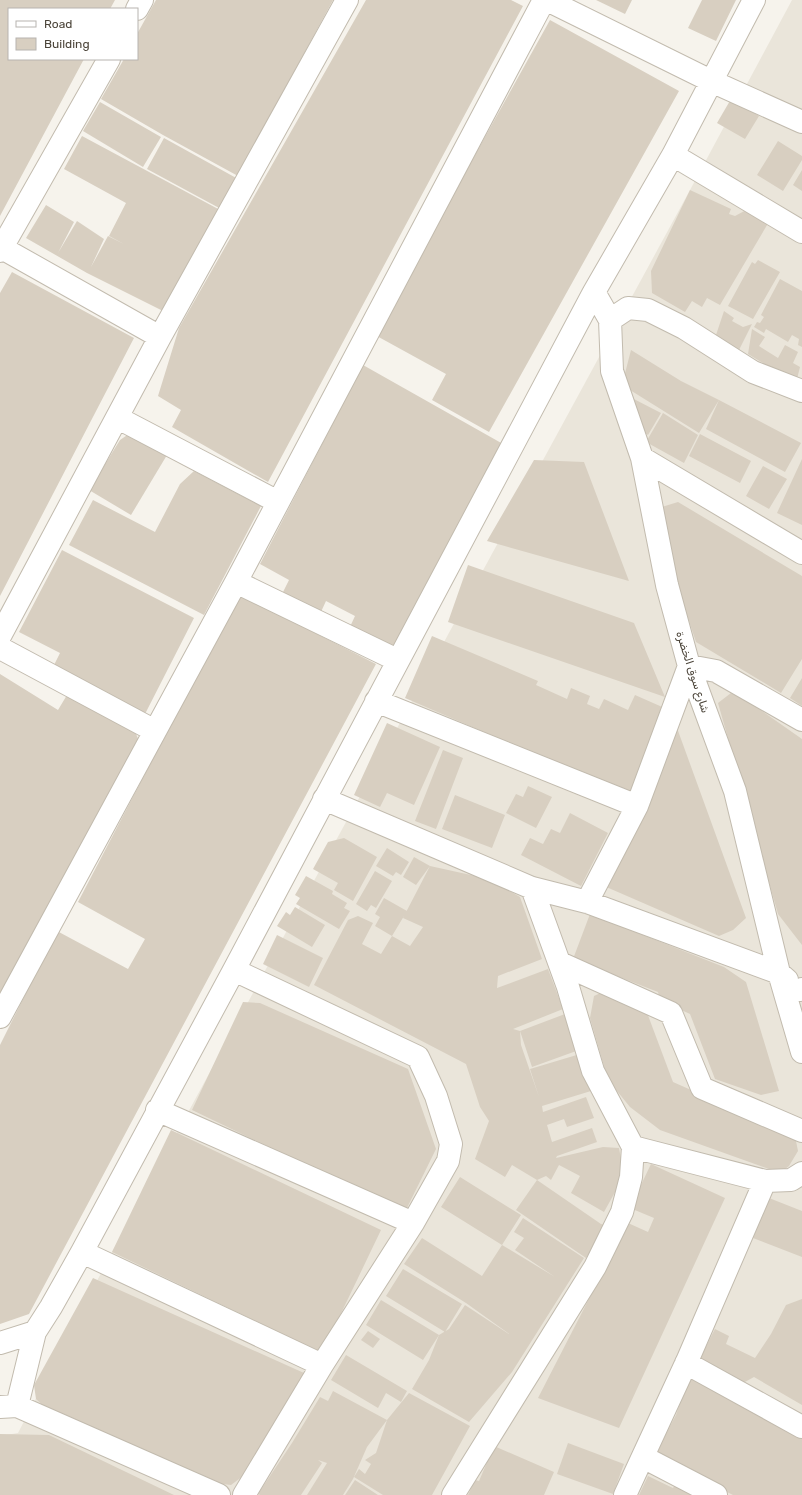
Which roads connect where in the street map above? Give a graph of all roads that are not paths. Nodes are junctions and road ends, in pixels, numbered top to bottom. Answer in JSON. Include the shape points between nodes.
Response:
{"nodes":[{"id":1,"x":347,"y":0,"type":"edge"},
{"id":2,"x":546,"y":0,"type":"edge"},
{"id":3,"x":754,"y":0,"type":"edge"},
{"id":4,"x":108,"y":60,"type":"edge"},
{"id":5,"x":711,"y":81,"type":"junction"},
{"id":6,"x":802,"y":122,"type":"edge"},
{"id":7,"x":673,"y":155,"type":"junction"},
{"id":8,"x":802,"y":232,"type":"edge"},
{"id":9,"x":1,"y":250,"type":"edge"},
{"id":10,"x":594,"y":292,"type":"junction"},
{"id":11,"x":610,"y":320,"type":"junction"},
{"id":12,"x":160,"y":337,"type":"junction"},
{"id":13,"x":802,"y":391,"type":"edge"},
{"id":14,"x":118,"y":418,"type":"junction"},
{"id":15,"x":642,"y":458,"type":"junction"},
{"id":16,"x":278,"y":502,"type":"junction"},
{"id":17,"x":802,"y":554,"type":"edge"},
{"id":18,"x":236,"y":582,"type":"junction"},
{"id":19,"x":0,"y":636,"type":"edge"},
{"id":20,"x":0,"y":648,"type":"edge"},
{"id":21,"x":398,"y":660,"type":"junction"},
{"id":22,"x":689,"y":666,"type":"junction"},
{"id":23,"x":376,"y":701,"type":"junction"},
{"id":24,"x":802,"y":720,"type":"edge"},
{"id":25,"x":155,"y":731,"type":"junction"},
{"id":26,"x":324,"y":799,"type":"junction"},
{"id":27,"x":637,"y":806,"type":"junction"},
{"id":28,"x":532,"y":888,"type":"junction"},
{"id":29,"x":587,"y":902,"type":"junction"},
{"id":30,"x":560,"y":963,"type":"junction"},
{"id":31,"x":234,"y":970,"type":"junction"},
{"id":32,"x":779,"y":973,"type":"junction"},
{"id":33,"x":801,"y":990,"type":"edge"},
{"id":34,"x":0,"y":1017,"type":"edge"},
{"id":35,"x":802,"y":1052,"type":"edge"},
{"id":36,"x":158,"y":1110,"type":"junction"},
{"id":37,"x":802,"y":1131,"type":"edge"},
{"id":38,"x":633,"y":1147,"type":"junction"},
{"id":39,"x":802,"y":1173,"type":"edge"},
{"id":40,"x":765,"y":1181,"type":"junction"},
{"id":41,"x":413,"y":1223,"type":"junction"},
{"id":42,"x":82,"y":1252,"type":"junction"},
{"id":43,"x":35,"y":1332,"type":"junction"},
{"id":44,"x":0,"y":1343,"type":"edge"},
{"id":45,"x":686,"y":1363,"type":"junction"},
{"id":46,"x":322,"y":1365,"type":"junction"},
{"id":47,"x":8,"y":1407,"type":"edge"},
{"id":48,"x":802,"y":1426,"type":"edge"},
{"id":49,"x":643,"y":1457,"type":"junction"},
{"id":50,"x":219,"y":1495,"type":"edge"},
{"id":51,"x":244,"y":1495,"type":"edge"},
{"id":52,"x":453,"y":1495,"type":"edge"},
{"id":53,"x":625,"y":1495,"type":"edge"},
{"id":54,"x":716,"y":1495,"type":"edge"}],
"edges":[{"from":1,"to":12,"type":"street"},
{"from":2,"to":5,"type":"street"},
{"from":2,"to":16,"type":"street"},
{"from":3,"to":5,"type":"street"},
{"from":4,"to":9,"type":"street"},
{"from":5,"to":6,"type":"street"},
{"from":5,"to":7,"type":"street"},
{"from":7,"to":8,"type":"street"},
{"from":7,"to":10,"type":"street"},
{"from":9,"to":12,"type":"street"},
{"from":10,"to":11,"type":"street","name":"شارع سوق الخضرة"},
{"from":10,"to":21,"type":"street"},
{"from":11,"to":13,"type":"street","via":[[628,308],[648,310],[684,328],[753,372]]},
{"from":11,"to":15,"type":"street","name":"شارع سوق الخضرة","via":[[612,371]]},
{"from":12,"to":14,"type":"street"},
{"from":14,"to":16,"type":"street"},
{"from":14,"to":19,"type":"street"},
{"from":15,"to":17,"type":"street"},
{"from":15,"to":22,"type":"street","name":"شارع سوق الخضرة","via":[[667,585]]},
{"from":16,"to":18,"type":"street"},
{"from":18,"to":21,"type":"street"},
{"from":18,"to":25,"type":"street"},
{"from":20,"to":25,"type":"street"},
{"from":21,"to":23,"type":"street"},
{"from":22,"to":24,"type":"street","via":[[716,671]]},
{"from":22,"to":27,"type":"street"},
{"from":22,"to":32,"type":"street","name":"شارع سوق الخضرة","via":[[735,791]]},
{"from":23,"to":26,"type":"street"},
{"from":23,"to":27,"type":"street"},
{"from":25,"to":34,"type":"street"},
{"from":26,"to":28,"type":"street"},
{"from":26,"to":31,"type":"street"},
{"from":27,"to":29,"type":"street"},
{"from":28,"to":29,"type":"street"},
{"from":28,"to":30,"type":"street"},
{"from":29,"to":32,"type":"street"},
{"from":30,"to":37,"type":"street","via":[[671,1013],[702,1088]]},
{"from":30,"to":38,"type":"street","via":[[593,1071]]},
{"from":31,"to":36,"type":"street"},
{"from":31,"to":41,"type":"street","via":[[418,1057],[436,1096],[450,1144],[448,1161]]},
{"from":32,"to":33,"type":"street"},
{"from":32,"to":35,"type":"street","name":"شارع سوق الخضرة"},
{"from":36,"to":41,"type":"street"},
{"from":36,"to":42,"type":"street"},
{"from":38,"to":40,"type":"street"},
{"from":38,"to":52,"type":"street","via":[[631,1177],[622,1212],[595,1267]]},
{"from":39,"to":40,"type":"street","via":[[791,1180]]},
{"from":40,"to":45,"type":"street"},
{"from":41,"to":46,"type":"street"},
{"from":42,"to":43,"type":"street"},
{"from":42,"to":46,"type":"street"},
{"from":43,"to":44,"type":"street"},
{"from":43,"to":47,"type":"street"},
{"from":45,"to":48,"type":"street"},
{"from":45,"to":49,"type":"street"},
{"from":46,"to":51,"type":"street"},
{"from":47,"to":50,"type":"street"},
{"from":49,"to":53,"type":"street"},
{"from":49,"to":54,"type":"street"}]}
